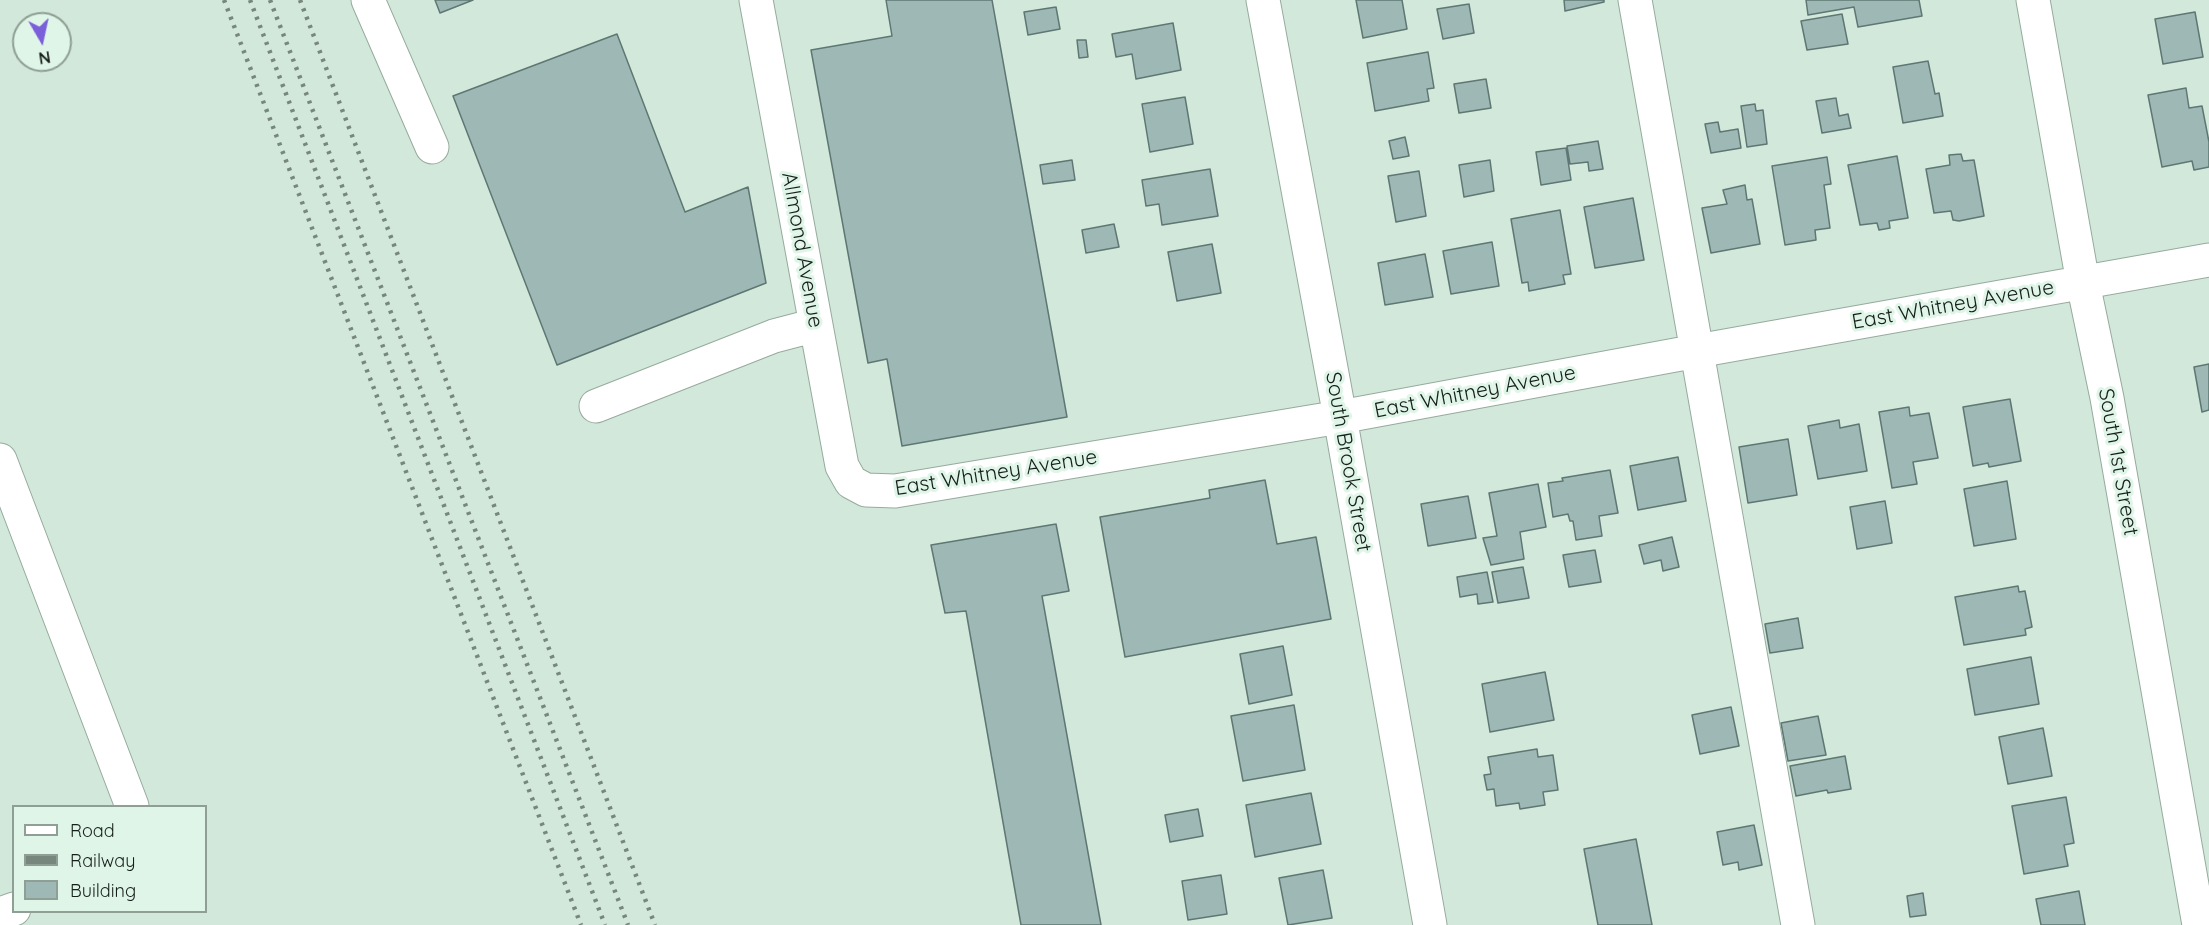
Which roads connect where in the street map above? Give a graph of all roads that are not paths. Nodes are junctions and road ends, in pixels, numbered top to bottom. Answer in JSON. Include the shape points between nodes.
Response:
{"nodes":[{"id":1,"x":368,"y":0,"type":"edge"},
{"id":2,"x":756,"y":0,"type":"edge"},
{"id":3,"x":1263,"y":0,"type":"edge"},
{"id":4,"x":1635,"y":0,"type":"edge"},
{"id":5,"x":2033,"y":0,"type":"edge"},
{"id":6,"x":432,"y":147,"type":"dead end"},
{"id":7,"x":2209,"y":260,"type":"edge"},
{"id":8,"x":2083,"y":283,"type":"junction"},
{"id":9,"x":816,"y":325,"type":"junction"},
{"id":10,"x":1697,"y":351,"type":"junction"},
{"id":11,"x":596,"y":406,"type":"dead end"},
{"id":12,"x":1340,"y":417,"type":"junction"},
{"id":13,"x":0,"y":460,"type":"edge"},
{"id":14,"x":866,"y":490,"type":"joint"},
{"id":15,"x":131,"y":805,"type":"edge"},
{"id":16,"x":1430,"y":925,"type":"edge"},
{"id":17,"x":1798,"y":925,"type":"edge"},
{"id":18,"x":2199,"y":925,"type":"edge"}],
"edges":[{"from":1,"to":6,"type":"street"},
{"from":2,"to":9,"type":"street","name":"Allmond Avenue"},
{"from":3,"to":12,"type":"street","name":"South Brook Street"},
{"from":4,"to":10,"type":"street"},
{"from":5,"to":8,"type":"street","name":"South 1st Street"},
{"from":7,"to":8,"type":"street","name":"East Whitney Avenue"},
{"from":8,"to":10,"type":"street","name":"East Whitney Avenue"},
{"from":8,"to":18,"type":"street","name":"South 1st Street","via":[[2107,398]]},
{"from":9,"to":11,"type":"street","via":[[774,336]]},
{"from":9,"to":14,"type":"street","name":"Allmond Avenue","via":[[842,466],[850,482]]},
{"from":10,"to":12,"type":"street","name":"East Whitney Avenue"},
{"from":10,"to":17,"type":"street"},
{"from":12,"to":14,"type":"street","name":"East Whitney Avenue","via":[[895,490]]},
{"from":12,"to":16,"type":"street","name":"South Brook Street"},
{"from":13,"to":15,"type":"street"}]}
